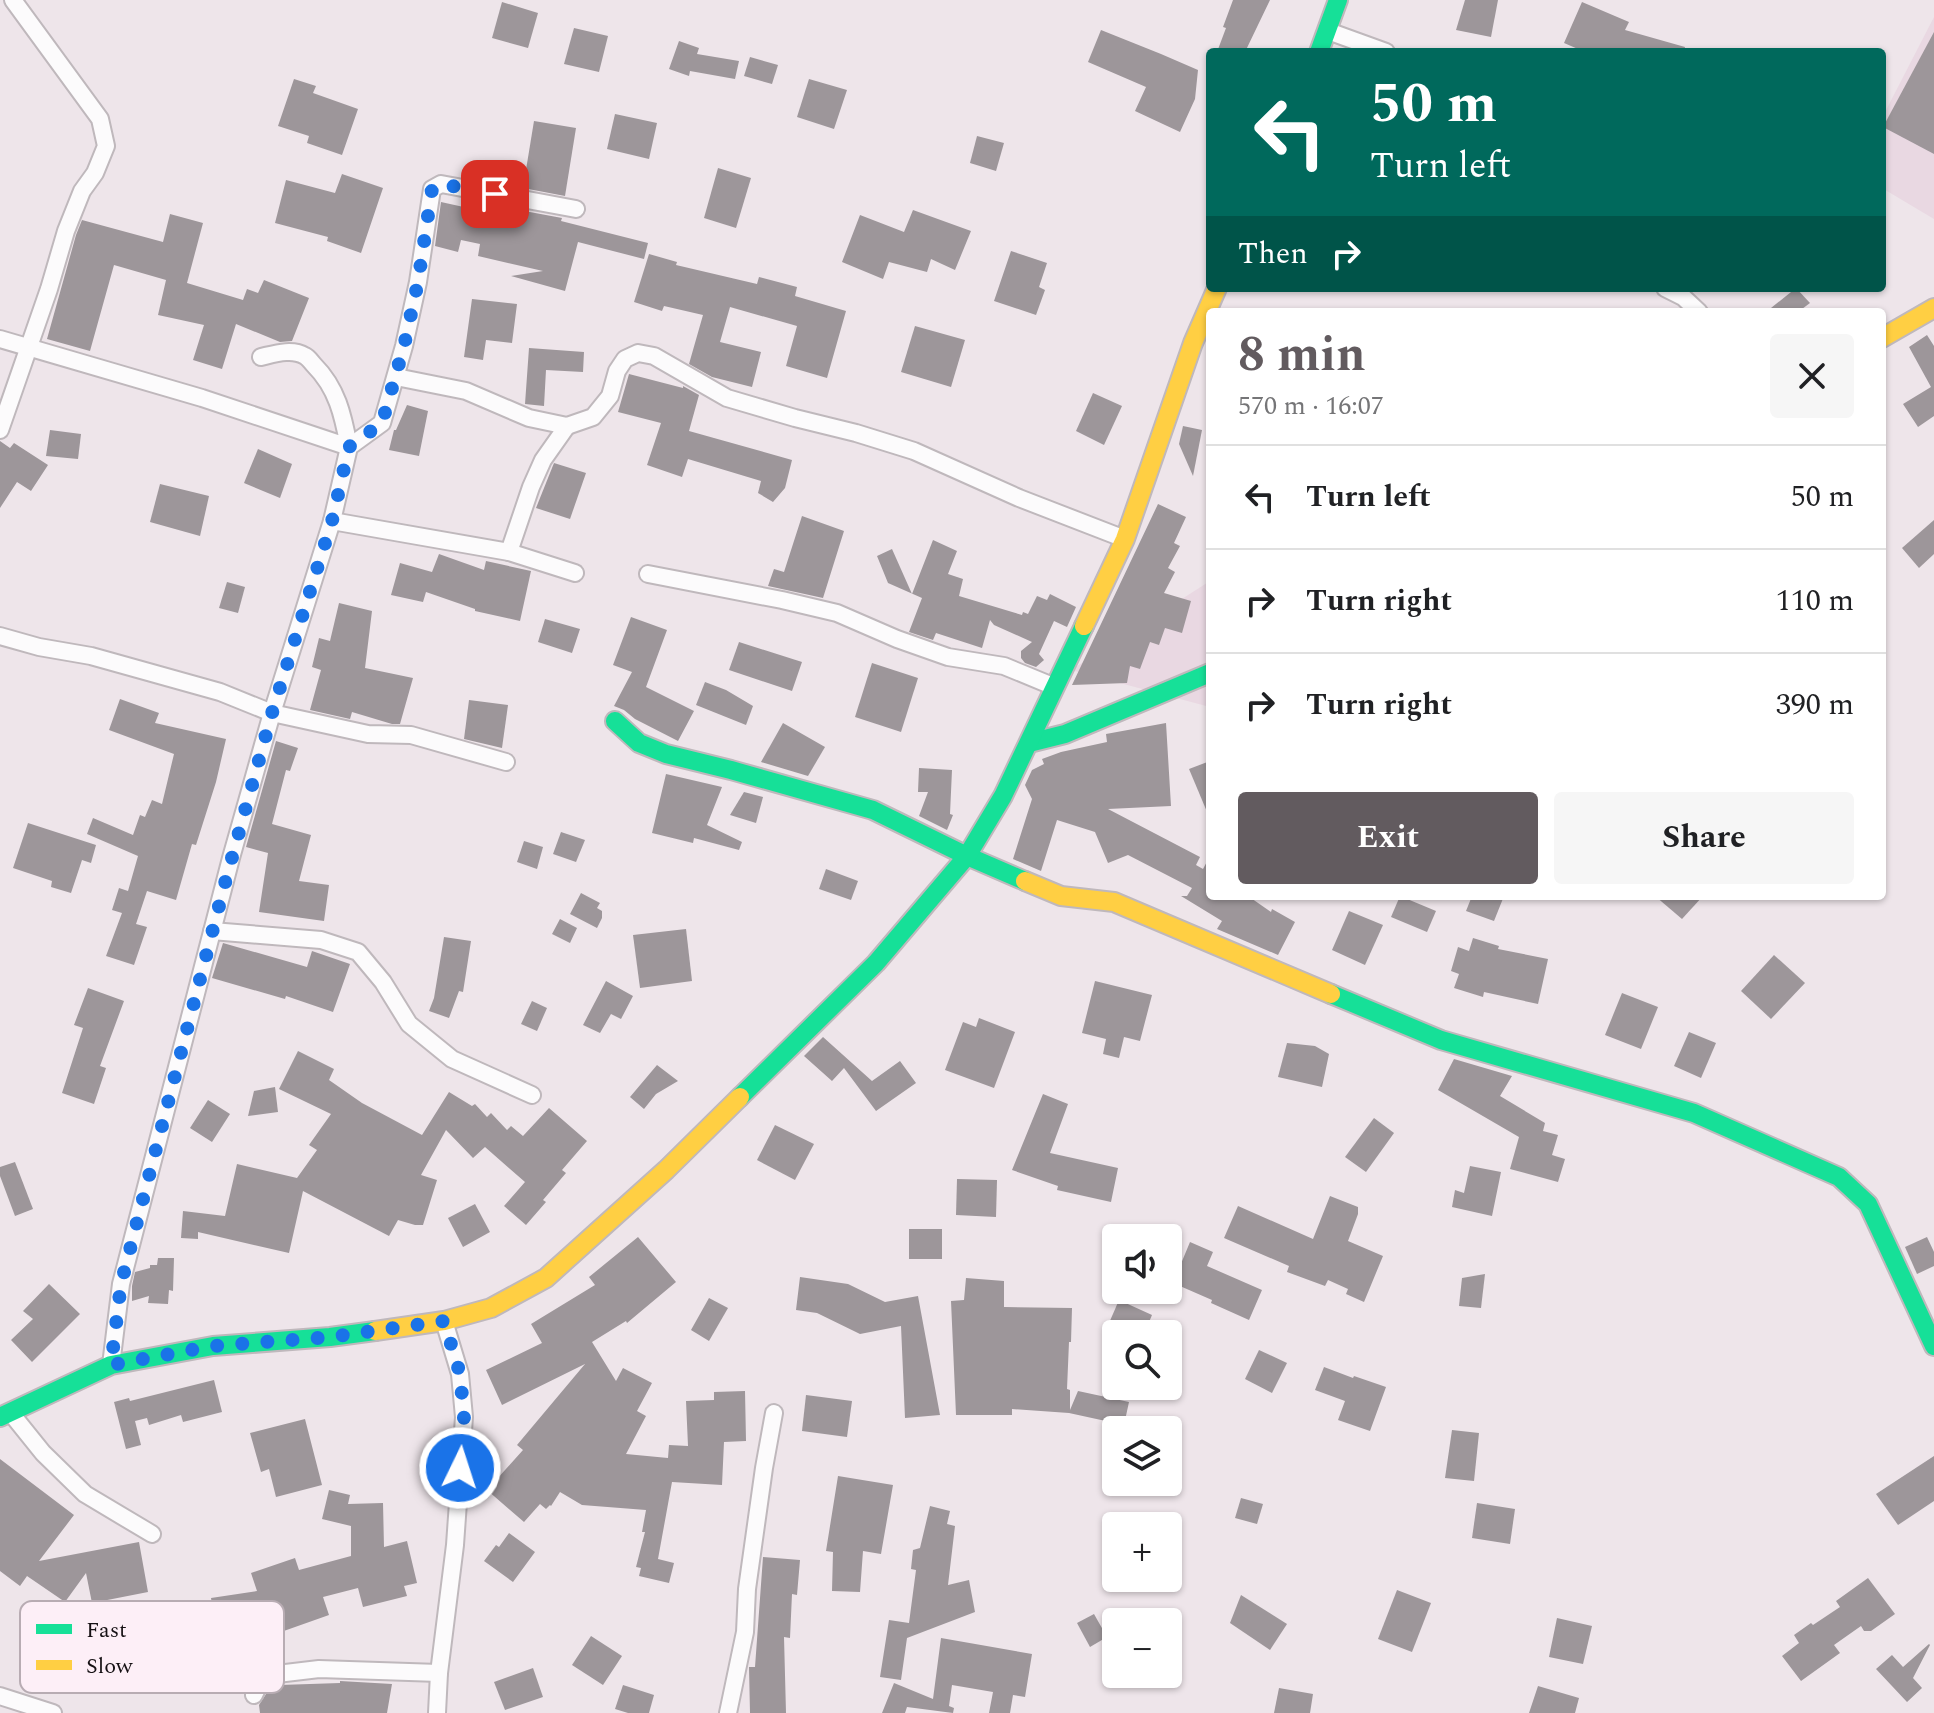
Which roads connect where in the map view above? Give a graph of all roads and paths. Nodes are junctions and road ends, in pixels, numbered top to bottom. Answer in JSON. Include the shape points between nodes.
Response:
{"nodes":[{"id":1,"x":13,"y":0,"type":"edge"},
{"id":2,"x":1338,"y":0,"type":"edge"},
{"id":3,"x":1328,"y":31,"type":"junction"},
{"id":4,"x":1321,"y":48,"type":"edge"},
{"id":5,"x":1375,"y":48,"type":"edge"},
{"id":6,"x":576,"y":209,"type":"dead end"},
{"id":7,"x":1673,"y":292,"type":"edge"},
{"id":8,"x":1695,"y":308,"type":"edge"},
{"id":9,"x":1934,"y":308,"type":"edge"},
{"id":10,"x":1206,"y":313,"type":"edge"},
{"id":11,"x":1886,"y":336,"type":"edge"},
{"id":12,"x":0,"y":339,"type":"edge"},
{"id":13,"x":29,"y":346,"type":"junction"},
{"id":14,"x":261,"y":357,"type":"dead end"},
{"id":15,"x":396,"y":377,"type":"junction"},
{"id":16,"x":567,"y":426,"type":"junction"},
{"id":17,"x":0,"y":430,"type":"edge"},
{"id":18,"x":349,"y":447,"type":"junction"},
{"id":19,"x":332,"y":521,"type":"junction"},
{"id":20,"x":1125,"y":539,"type":"junction"},
{"id":21,"x":509,"y":552,"type":"junction"},
{"id":22,"x":575,"y":573,"type":"dead end"},
{"id":23,"x":648,"y":574,"type":"dead end"},
{"id":24,"x":0,"y":636,"type":"edge"},
{"id":25,"x":1206,"y":675,"type":"edge"},
{"id":26,"x":1055,"y":687,"type":"junction"},
{"id":27,"x":272,"y":713,"type":"junction"},
{"id":28,"x":615,"y":721,"type":"dead end"},
{"id":29,"x":1029,"y":743,"type":"junction"},
{"id":30,"x":506,"y":762,"type":"dead end"},
{"id":31,"x":967,"y":856,"type":"junction"},
{"id":32,"x":212,"y":931,"type":"junction"},
{"id":33,"x":532,"y":1095,"type":"dead end"},
{"id":34,"x":444,"y":1321,"type":"junction"},
{"id":35,"x":1934,"y":1346,"type":"edge"},
{"id":36,"x":111,"y":1365,"type":"junction"},
{"id":37,"x":774,"y":1413,"type":"dead end"},
{"id":38,"x":5,"y":1415,"type":"edge"},
{"id":39,"x":152,"y":1534,"type":"dead end"},
{"id":40,"x":284,"y":1673,"type":"edge"},
{"id":41,"x":439,"y":1673,"type":"junction"},
{"id":42,"x":0,"y":1696,"type":"edge"},
{"id":43,"x":53,"y":1713,"type":"edge"},
{"id":44,"x":437,"y":1713,"type":"edge"},
{"id":45,"x":728,"y":1713,"type":"edge"}],
"edges":[{"from":1,"to":13,"type":"street","via":[[100,119],[106,146],[66,231]]},
{"from":2,"to":3,"type":"main road"},
{"from":3,"to":4,"type":"main road"},
{"from":3,"to":5,"type":"street"},
{"from":6,"to":15,"type":"street","via":[[441,184],[432,189]]},
{"from":7,"to":8,"type":"street"},
{"from":9,"to":11,"type":"main road"},
{"from":10,"to":20,"type":"main road"},
{"from":12,"to":13,"type":"street"},
{"from":13,"to":17,"type":"street"},
{"from":13,"to":18,"type":"street"},
{"from":14,"to":18,"type":"street","via":[[304,355],[319,370],[334,390]]},
{"from":15,"to":16,"type":"street","via":[[466,391],[529,418]]},
{"from":15,"to":18,"type":"street","via":[[382,423]]},
{"from":16,"to":20,"type":"street","via":[[593,417],[610,396],[625,359],[638,353],[654,356],[727,398],[914,451]]},
{"from":16,"to":21,"type":"street","via":[[543,460]]},
{"from":18,"to":19,"type":"street"},
{"from":19,"to":21,"type":"street"},
{"from":19,"to":27,"type":"street"},
{"from":20,"to":26,"type":"main road"},
{"from":21,"to":22,"type":"street"},
{"from":23,"to":26,"type":"street","via":[[837,613],[948,657],[1004,666]]},
{"from":24,"to":27,"type":"street","via":[[220,692]]},
{"from":25,"to":29,"type":"main road","via":[[1065,734]]},
{"from":26,"to":29,"type":"main road"},
{"from":27,"to":30,"type":"street","via":[[368,734],[411,735]]},
{"from":27,"to":32,"type":"street"},
{"from":28,"to":31,"type":"main road","via":[[639,743],[666,754],[873,810]]},
{"from":29,"to":31,"type":"main road"},
{"from":31,"to":34,"type":"main road","via":[[876,963],[666,1170],[546,1278],[491,1308]]},
{"from":31,"to":35,"type":"main road","via":[[1061,896],[1114,902],[1441,1040],[1694,1113],[1839,1177],[1868,1204]]},
{"from":32,"to":33,"type":"street","via":[[321,940],[358,952],[409,1024],[441,1051]]},
{"from":32,"to":36,"type":"street","via":[[121,1284]]},
{"from":34,"to":36,"type":"main road","via":[[213,1346]]},
{"from":34,"to":41,"type":"street","via":[[460,1374],[464,1417]]},
{"from":36,"to":38,"type":"main road"},
{"from":37,"to":45,"type":"street","via":[[745,1632]]},
{"from":38,"to":39,"type":"street","via":[[85,1494]]},
{"from":40,"to":41,"type":"street","via":[[319,1669]]},
{"from":41,"to":44,"type":"street"},
{"from":42,"to":43,"type":"street"}]}
